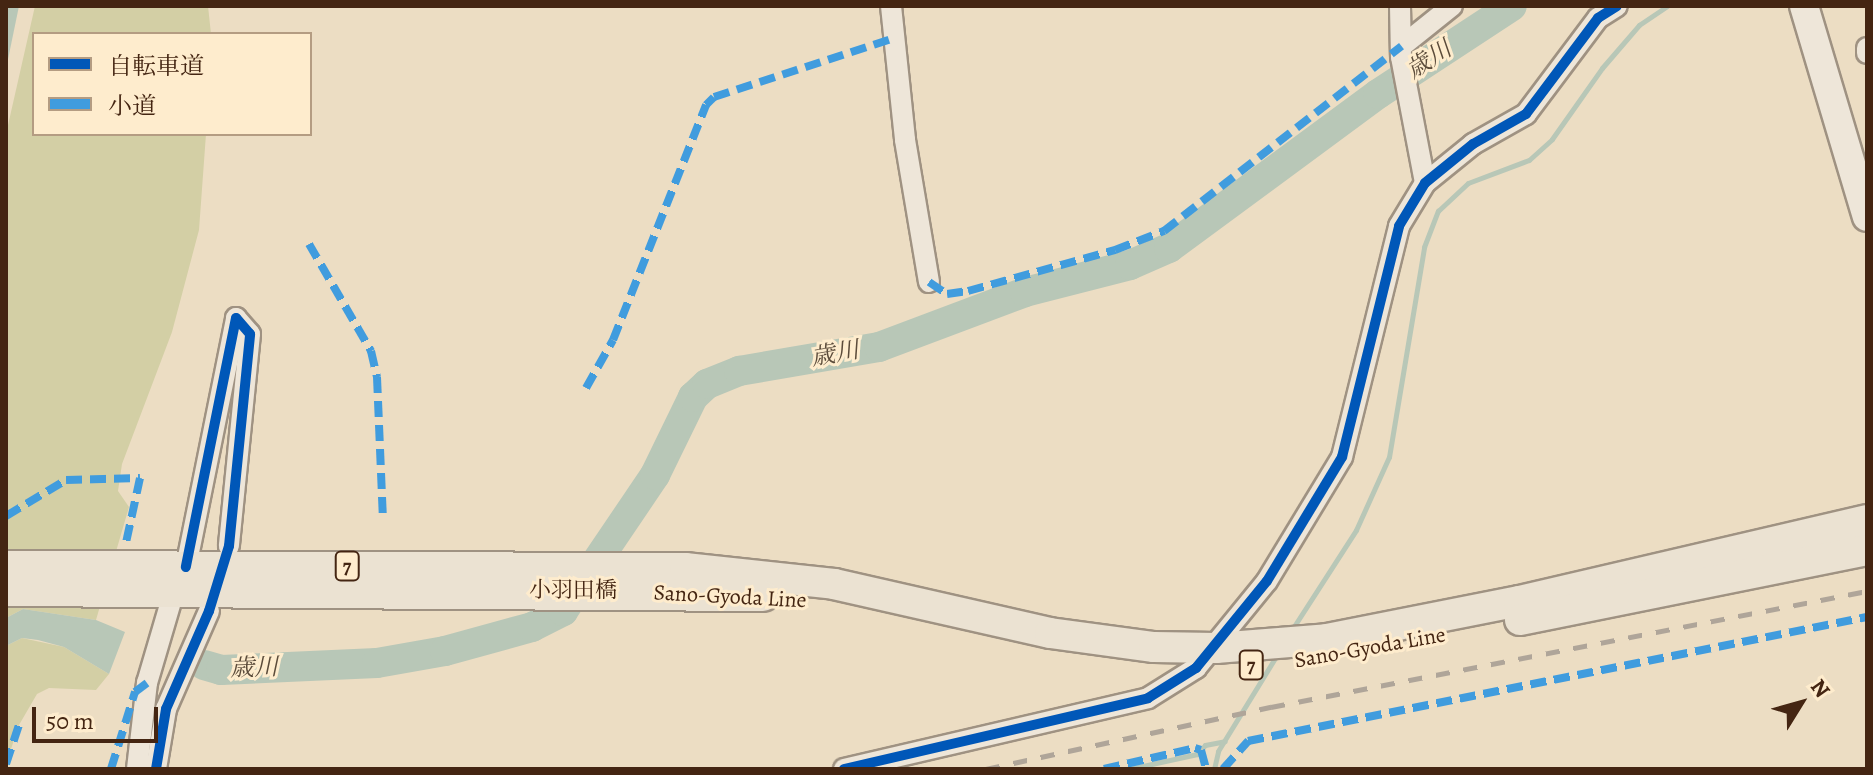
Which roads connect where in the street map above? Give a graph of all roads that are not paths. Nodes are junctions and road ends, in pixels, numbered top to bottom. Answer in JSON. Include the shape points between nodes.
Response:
{"nodes":[{"id":1,"x":891,"y":6,"type":"edge"},
{"id":2,"x":1400,"y":6,"type":"edge"},
{"id":3,"x":1452,"y":6,"type":"edge"},
{"id":4,"x":1617,"y":6,"type":"edge"},
{"id":5,"x":1804,"y":6,"type":"edge"},
{"id":6,"x":1402,"y":52,"type":"junction"},
{"id":7,"x":1425,"y":183,"type":"junction"},
{"id":8,"x":1867,"y":217,"type":"edge"},
{"id":9,"x":929,"y":282,"type":"dead end"},
{"id":10,"x":1867,"y":520,"type":"edge"},
{"id":11,"x":229,"y":546,"type":"dead end"},
{"id":12,"x":1867,"y":550,"type":"edge"},
{"id":13,"x":6,"y":566,"type":"edge"},
{"id":14,"x":165,"y":579,"type":"junction"},
{"id":15,"x":639,"y":579,"type":"junction"},
{"id":16,"x":6,"y":591,"type":"edge"},
{"id":17,"x":209,"y":611,"type":"dead end"},
{"id":18,"x":1206,"y":658,"type":"junction"},
{"id":19,"x":137,"y":769,"type":"edge"},
{"id":20,"x":156,"y":769,"type":"edge"},
{"id":21,"x":844,"y":769,"type":"edge"}],
"edges":[{"from":1,"to":9,"type":"street","via":[[905,140]]},
{"from":2,"to":6,"type":"street"},
{"from":3,"to":6,"type":"street"},
{"from":4,"to":7,"type":"street","via":[[1598,18],[1526,114],[1473,144]]},
{"from":5,"to":8,"type":"street"},
{"from":6,"to":7,"type":"street"},
{"from":7,"to":18,"type":"street","via":[[1399,226],[1342,457],[1267,581]]},
{"from":10,"to":18,"type":"main road","name":"Sano-Gyoda Line","number":"7","via":[[1519,601]]},
{"from":11,"to":14,"type":"street","via":[[250,334],[236,318]]},
{"from":12,"to":18,"type":"main road","name":"Sano-Gyoda Line","number":"7","via":[[1328,657]]},
{"from":13,"to":14,"type":"main road","number":"7"},
{"from":14,"to":15,"type":"main road","name":"小羽田橋","number":"7","via":[[516,592]]},
{"from":14,"to":15,"type":"main road","name":"小羽田橋","number":"7","via":[[539,566]]},
{"from":14,"to":16,"type":"main road","number":"7"},
{"from":14,"to":19,"type":"street"},
{"from":15,"to":18,"type":"main road","name":"Sano-Gyoda Line","number":"7","via":[[827,603],[1041,650]]},
{"from":17,"to":20,"type":"street","via":[[166,709]]},
{"from":18,"to":21,"type":"street","via":[[1148,698]]}]}
